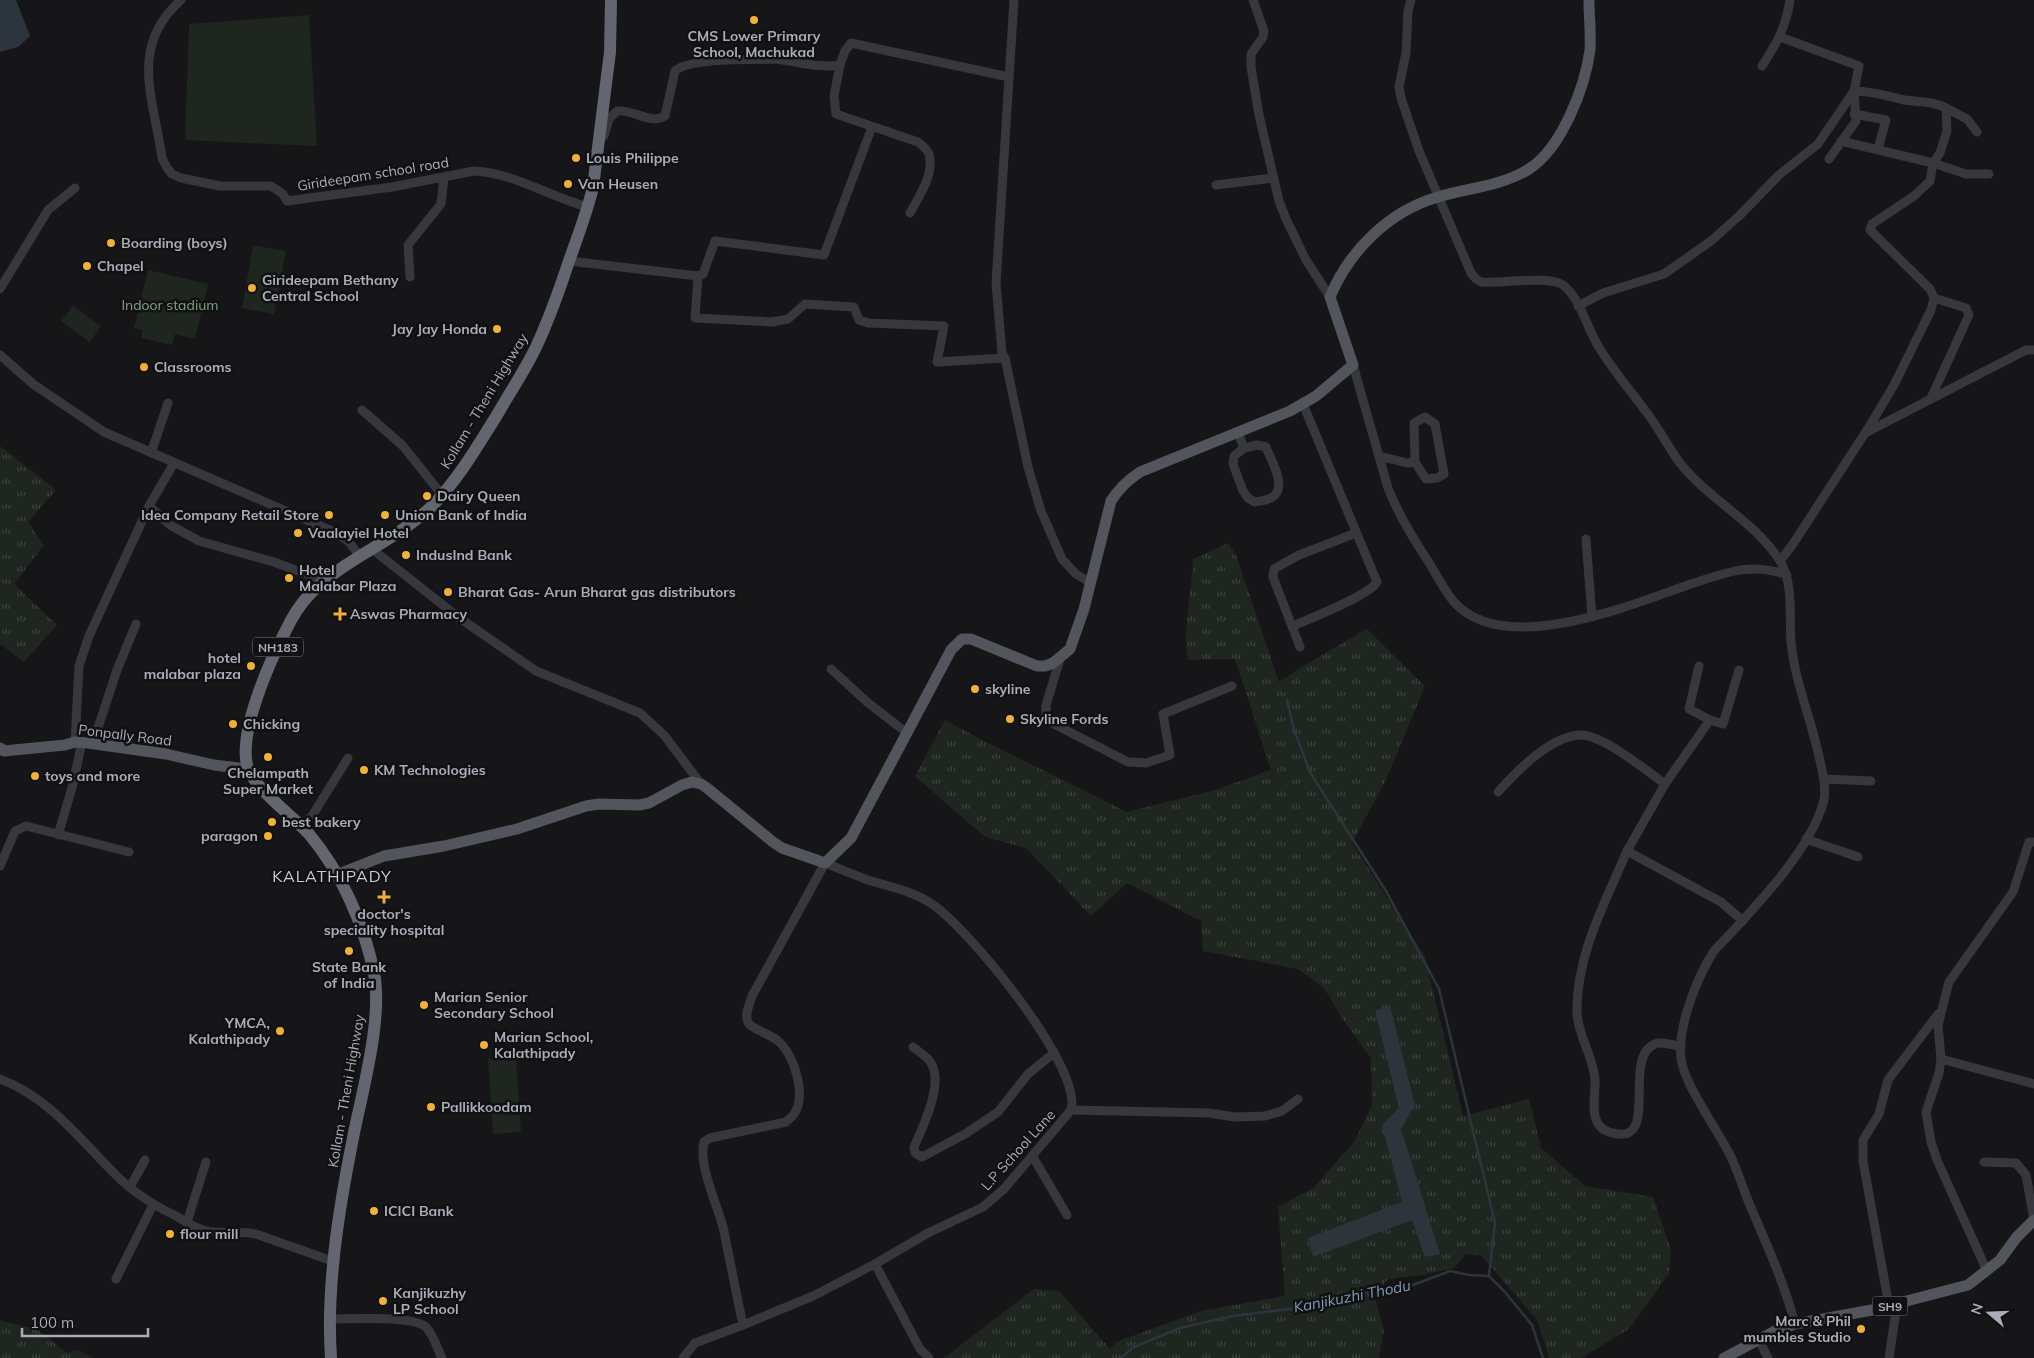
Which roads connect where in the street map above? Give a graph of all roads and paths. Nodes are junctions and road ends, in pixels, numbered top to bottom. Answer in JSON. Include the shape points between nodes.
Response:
{"nodes":[{"id":1,"x":181,"y":0,"type":"edge"},
{"id":2,"x":611,"y":0,"type":"edge"},
{"id":3,"x":1014,"y":0,"type":"edge"},
{"id":4,"x":1253,"y":0,"type":"edge"},
{"id":5,"x":1411,"y":0,"type":"edge"},
{"id":6,"x":1589,"y":0,"type":"edge"},
{"id":7,"x":1790,"y":0,"type":"edge"},
{"id":8,"x":1780,"y":38,"type":"junction"},
{"id":9,"x":840,"y":65,"type":"junction"},
{"id":10,"x":1762,"y":66,"type":"dead end"},
{"id":11,"x":1009,"y":78,"type":"junction"},
{"id":12,"x":1854,"y":91,"type":"junction"},
{"id":13,"x":1946,"y":108,"type":"junction"},
{"id":14,"x":1854,"y":114,"type":"junction"},
{"id":15,"x":872,"y":127,"type":"junction"},
{"id":16,"x":1978,"y":132,"type":"dead end"},
{"id":17,"x":1841,"y":141,"type":"junction"},
{"id":18,"x":1878,"y":149,"type":"junction"},
{"id":19,"x":598,"y":155,"type":"junction"},
{"id":20,"x":1829,"y":159,"type":"dead end"},
{"id":21,"x":1934,"y":163,"type":"junction"},
{"id":22,"x":1989,"y":174,"type":"dead end"},
{"id":23,"x":444,"y":177,"type":"junction"},
{"id":24,"x":1273,"y":178,"type":"junction"},
{"id":25,"x":1216,"y":185,"type":"dead end"},
{"id":26,"x":75,"y":188,"type":"dead end"},
{"id":27,"x":1438,"y":197,"type":"junction"},
{"id":28,"x":588,"y":207,"type":"junction"},
{"id":29,"x":910,"y":213,"type":"dead end"},
{"id":30,"x":569,"y":261,"type":"junction"},
{"id":31,"x":698,"y":276,"type":"junction"},
{"id":32,"x":410,"y":277,"type":"dead end"},
{"id":33,"x":0,"y":289,"type":"edge"},
{"id":34,"x":1330,"y":297,"type":"junction"},
{"id":35,"x":1934,"y":298,"type":"junction"},
{"id":36,"x":1578,"y":306,"type":"junction"},
{"id":37,"x":2034,"y":350,"type":"edge"},
{"id":38,"x":0,"y":355,"type":"edge"},
{"id":39,"x":1005,"y":358,"type":"junction"},
{"id":40,"x":1353,"y":365,"type":"junction"},
{"id":41,"x":1931,"y":398,"type":"junction"},
{"id":42,"x":168,"y":403,"type":"dead end"},
{"id":43,"x":1303,"y":404,"type":"junction"},
{"id":44,"x":362,"y":410,"type":"dead end"},
{"id":45,"x":1238,"y":433,"type":"junction"},
{"id":46,"x":1864,"y":434,"type":"junction"},
{"id":47,"x":1244,"y":448,"type":"junction"},
{"id":48,"x":150,"y":453,"type":"junction"},
{"id":49,"x":1379,"y":456,"type":"junction"},
{"id":50,"x":1415,"y":462,"type":"junction"},
{"id":51,"x":174,"y":463,"type":"junction"},
{"id":52,"x":442,"y":495,"type":"junction"},
{"id":53,"x":149,"y":506,"type":"junction"},
{"id":54,"x":1356,"y":533,"type":"junction"},
{"id":55,"x":1586,"y":539,"type":"dead end"},
{"id":56,"x":372,"y":549,"type":"junction"},
{"id":57,"x":360,"y":556,"type":"junction"},
{"id":58,"x":1780,"y":561,"type":"junction"},
{"id":59,"x":1787,"y":576,"type":"junction"},
{"id":60,"x":325,"y":581,"type":"junction"},
{"id":61,"x":1091,"y":583,"type":"junction"},
{"id":62,"x":1592,"y":617,"type":"junction"},
{"id":63,"x":136,"y":624,"type":"dead end"},
{"id":64,"x":1293,"y":626,"type":"junction"},
{"id":65,"x":1300,"y":647,"type":"dead end"},
{"id":66,"x":1061,"y":656,"type":"junction"},
{"id":67,"x":1700,"y":666,"type":"dead end"},
{"id":68,"x":831,"y":669,"type":"dead end"},
{"id":69,"x":1738,"y":670,"type":"dead end"},
{"id":70,"x":1232,"y":686,"type":"dead end"},
{"id":71,"x":1710,"y":720,"type":"junction"},
{"id":72,"x":907,"y":733,"type":"junction"},
{"id":73,"x":83,"y":743,"type":"junction"},
{"id":74,"x":1,"y":750,"type":"edge"},
{"id":75,"x":348,"y":758,"type":"dead end"},
{"id":76,"x":247,"y":768,"type":"junction"},
{"id":77,"x":1824,"y":779,"type":"junction"},
{"id":78,"x":1871,"y":781,"type":"dead end"},
{"id":79,"x":700,"y":784,"type":"junction"},
{"id":80,"x":1665,"y":784,"type":"junction"},
{"id":81,"x":1498,"y":792,"type":"dead end"},
{"id":82,"x":301,"y":826,"type":"junction"},
{"id":83,"x":58,"y":835,"type":"junction"},
{"id":84,"x":1806,"y":839,"type":"junction"},
{"id":85,"x":2034,"y":842,"type":"edge"},
{"id":86,"x":1627,"y":851,"type":"junction"},
{"id":87,"x":129,"y":852,"type":"dead end"},
{"id":88,"x":1858,"y":857,"type":"dead end"},
{"id":89,"x":826,"y":863,"type":"junction"},
{"id":90,"x":0,"y":866,"type":"edge"},
{"id":91,"x":336,"y":875,"type":"junction"},
{"id":92,"x":1742,"y":921,"type":"junction"},
{"id":93,"x":1942,"y":1009,"type":"junction"},
{"id":94,"x":1681,"y":1047,"type":"junction"},
{"id":95,"x":913,"y":1048,"type":"dead end"},
{"id":96,"x":1054,"y":1053,"type":"junction"},
{"id":97,"x":1940,"y":1059,"type":"junction"},
{"id":98,"x":0,"y":1079,"type":"edge"},
{"id":99,"x":2034,"y":1084,"type":"edge"},
{"id":100,"x":1298,"y":1099,"type":"dead end"},
{"id":101,"x":1071,"y":1110,"type":"junction"},
{"id":102,"x":1033,"y":1157,"type":"junction"},
{"id":103,"x":144,"y":1160,"type":"dead end"},
{"id":104,"x":206,"y":1162,"type":"dead end"},
{"id":105,"x":1984,"y":1162,"type":"dead end"},
{"id":106,"x":130,"y":1187,"type":"junction"},
{"id":107,"x":154,"y":1205,"type":"junction"},
{"id":108,"x":1067,"y":1215,"type":"dead end"},
{"id":109,"x":2034,"y":1220,"type":"edge"},
{"id":110,"x":187,"y":1222,"type":"junction"},
{"id":111,"x":335,"y":1262,"type":"junction"},
{"id":112,"x":875,"y":1264,"type":"junction"},
{"id":113,"x":1987,"y":1271,"type":"junction"},
{"id":114,"x":116,"y":1279,"type":"dead end"},
{"id":115,"x":1893,"y":1305,"type":"junction"},
{"id":116,"x":330,"y":1319,"type":"junction"},
{"id":117,"x":1795,"y":1324,"type":"junction"},
{"id":118,"x":743,"y":1325,"type":"junction"},
{"id":119,"x":1758,"y":1340,"type":"junction"},
{"id":120,"x":331,"y":1358,"type":"edge"},
{"id":121,"x":442,"y":1358,"type":"edge"},
{"id":122,"x":683,"y":1358,"type":"edge"},
{"id":123,"x":930,"y":1358,"type":"edge"},
{"id":124,"x":1724,"y":1358,"type":"edge"},
{"id":125,"x":1768,"y":1358,"type":"edge"},
{"id":126,"x":1889,"y":1358,"type":"edge"}],
"edges":[{"from":1,"to":23,"type":"street","name":"Girideepam school road","via":[[157,28],[149,53],[150,87],[162,158],[172,174],[220,186],[271,186],[287,201]]},
{"from":2,"to":19,"type":"highway","name":"Kollam - Theni Highway","number":"NH183","via":[[610,52]]},
{"from":3,"to":11,"type":"street"},
{"from":4,"to":24,"type":"street","via":[[1264,31],[1251,54],[1251,67]]},
{"from":5,"to":27,"type":"street","via":[[1399,87],[1419,151]]},
{"from":6,"to":27,"type":"main road","via":[[1590,48],[1584,82],[1547,153],[1529,169],[1509,179]]},
{"from":7,"to":8,"type":"street"},
{"from":8,"to":10,"type":"street"},
{"from":8,"to":12,"type":"street","via":[[1859,66]]},
{"from":9,"to":11,"type":"street","via":[[851,43]]},
{"from":9,"to":15,"type":"street","via":[[834,96],[836,114]]},
{"from":9,"to":19,"type":"street","via":[[812,66],[783,60],[686,64],[675,71],[665,116],[650,118],[617,111],[609,120]]},
{"from":11,"to":39,"type":"street","via":[[996,283]]},
{"from":12,"to":13,"type":"street","via":[[1937,103]]},
{"from":12,"to":14,"type":"street"},
{"from":12,"to":36,"type":"street","via":[[1818,144],[1779,175],[1711,241],[1664,274],[1603,293]]},
{"from":13,"to":16,"type":"street","via":[[1967,119]]},
{"from":13,"to":21,"type":"street","via":[[1947,131]]},
{"from":14,"to":17,"type":"street","via":[[1856,120]]},
{"from":14,"to":18,"type":"street","via":[[1886,120]]},
{"from":15,"to":29,"type":"street","via":[[918,142],[928,152],[930,166],[926,180]]},
{"from":15,"to":31,"type":"street","via":[[824,255],[715,241],[703,274]]},
{"from":17,"to":18,"type":"street"},
{"from":17,"to":20,"type":"street"},
{"from":18,"to":21,"type":"street"},
{"from":19,"to":28,"type":"highway","name":"Kollam - Theni Highway","number":"NH183"},
{"from":21,"to":22,"type":"street","via":[[1966,174]]},
{"from":21,"to":35,"type":"street","via":[[1930,181],[1914,196],[1872,224],[1870,230],[1930,289]]},
{"from":23,"to":28,"type":"street","name":"Girideepam school road","via":[[492,173]]},
{"from":23,"to":32,"type":"street","via":[[441,204],[408,245]]},
{"from":24,"to":25,"type":"street"},
{"from":24,"to":34,"type":"street","via":[[1286,219],[1306,260]]},
{"from":26,"to":33,"type":"street","via":[[48,210]]},
{"from":27,"to":34,"type":"main road","via":[[1408,208],[1370,239],[1344,269]]},
{"from":27,"to":36,"type":"street","via":[[1476,280],[1556,282],[1563,285]]},
{"from":28,"to":30,"type":"highway","name":"Kollam - Theni Highway","number":"NH183"},
{"from":30,"to":31,"type":"street"},
{"from":30,"to":52,"type":"highway","name":"Kollam - Theni Highway","number":"NH183","via":[[526,366],[469,460]]},
{"from":31,"to":39,"type":"street","via":[[695,318],[772,322],[788,319],[805,304],[854,307],[859,320],[868,323],[944,326],[937,362]]},
{"from":34,"to":40,"type":"main road"},
{"from":35,"to":41,"type":"street","via":[[1966,308],[1969,315]]},
{"from":35,"to":46,"type":"street","via":[[1921,333]]},
{"from":36,"to":58,"type":"street","via":[[1598,347],[1687,472],[1758,535]]},
{"from":37,"to":41,"type":"street","via":[[2026,350]]},
{"from":38,"to":48,"type":"street","via":[[33,384],[104,432]]},
{"from":39,"to":61,"type":"street","via":[[1028,468],[1042,511],[1062,559],[1076,574]]},
{"from":40,"to":43,"type":"main road"},
{"from":40,"to":49,"type":"street"},
{"from":41,"to":46,"type":"street"},
{"from":42,"to":48,"type":"street"},
{"from":43,"to":45,"type":"main road"},
{"from":43,"to":54,"type":"street"},
{"from":44,"to":52,"type":"street","via":[[403,446]]},
{"from":45,"to":47,"type":"street"},
{"from":45,"to":61,"type":"main road","via":[[1140,472],[1118,490],[1111,501]]},
{"from":46,"to":58,"type":"street"},
{"from":47,"to":47,"type":"street","via":[[1266,447],[1280,482],[1277,492],[1270,498],[1255,502],[1243,491],[1233,464],[1234,456]]},
{"from":48,"to":51,"type":"street"},
{"from":49,"to":50,"type":"street"},
{"from":49,"to":62,"type":"street","via":[[1399,513],[1459,607],[1480,619],[1507,626],[1534,626]]},
{"from":50,"to":50,"type":"street","via":[[1414,423],[1425,417],[1436,424],[1444,474],[1426,479]]},
{"from":51,"to":53,"type":"street"},
{"from":51,"to":57,"type":"street","via":[[332,531],[348,541]]},
{"from":52,"to":56,"type":"highway","name":"Kollam - Theni Highway","number":"NH183","via":[[415,520]]},
{"from":53,"to":60,"type":"street","via":[[170,525],[199,541],[274,562]]},
{"from":53,"to":73,"type":"street","via":[[84,650],[79,671]]},
{"from":54,"to":64,"type":"street","via":[[1377,582],[1375,586]]},
{"from":54,"to":64,"type":"street","via":[[1274,569],[1272,576]]},
{"from":55,"to":62,"type":"street"},
{"from":56,"to":57,"type":"highway","name":"Kollam - Theni Highway","number":"NH183"},
{"from":56,"to":79,"type":"street","via":[[458,617],[536,671],[640,713],[664,735]]},
{"from":57,"to":60,"type":"highway","name":"Kollam - Theni Highway","number":"NH183"},
{"from":58,"to":59,"type":"street"},
{"from":59,"to":62,"type":"street","via":[[1763,568],[1733,571]]},
{"from":59,"to":77,"type":"street","via":[[1797,677]]},
{"from":60,"to":76,"type":"highway","name":"Kollam - Theni Highway","number":"NH183","via":[[301,604],[272,660],[249,727]]},
{"from":61,"to":66,"type":"main road","via":[[1070,649]]},
{"from":63,"to":73,"type":"street"},
{"from":64,"to":65,"type":"street"},
{"from":66,"to":70,"type":"street","via":[[1046,705],[1046,717],[1128,762],[1146,763],[1170,755],[1163,714]]},
{"from":66,"to":72,"type":"main road","via":[[1045,666],[1037,666],[971,639],[962,639],[951,650]]},
{"from":67,"to":71,"type":"street","via":[[1690,709]]},
{"from":68,"to":72,"type":"street"},
{"from":69,"to":71,"type":"street","via":[[1723,724]]},
{"from":71,"to":80,"type":"street"},
{"from":72,"to":89,"type":"main road","via":[[851,838]]},
{"from":73,"to":74,"type":"main road","name":"Ponpally Road"},
{"from":73,"to":76,"type":"main road","name":"Ponpally Road"},
{"from":73,"to":83,"type":"street"},
{"from":75,"to":82,"type":"street","via":[[312,816]]},
{"from":76,"to":82,"type":"highway","name":"Kollam - Theni Highway","via":[[260,786]]},
{"from":77,"to":78,"type":"street"},
{"from":77,"to":84,"type":"street","via":[[1824,800]]},
{"from":79,"to":89,"type":"main road","via":[[782,848]]},
{"from":79,"to":91,"type":"main road","via":[[682,785],[640,805],[586,806],[517,829],[384,856]]},
{"from":80,"to":81,"type":"street","via":[[1600,740],[1583,735],[1546,748],[1518,770]]},
{"from":80,"to":86,"type":"street"},
{"from":82,"to":91,"type":"highway","name":"Kollam - Theni Highway"},
{"from":83,"to":87,"type":"street"},
{"from":83,"to":90,"type":"street","via":[[26,826],[20,828],[15,831]]},
{"from":84,"to":88,"type":"street"},
{"from":84,"to":92,"type":"street"},
{"from":85,"to":93,"type":"street","via":[[2030,842],[2013,892],[1949,982]]},
{"from":86,"to":92,"type":"street","via":[[1720,902]]},
{"from":86,"to":94,"type":"street","via":[[1590,937],[1578,988],[1577,1015],[1594,1077],[1594,1117],[1598,1126],[1624,1135],[1631,1132],[1638,1124],[1638,1085],[1641,1064],[1648,1050],[1655,1044]]},
{"from":89,"to":96,"type":"street","name":"L.P School Lane","via":[[918,897],[945,914],[995,967]]},
{"from":89,"to":118,"type":"street","via":[[752,996],[746,1015],[751,1026],[778,1040],[795,1066],[798,1094],[794,1113],[786,1122],[710,1138],[702,1148]]},
{"from":91,"to":111,"type":"highway","name":"Kollam - Theni Highway","via":[[366,941],[375,976],[376,1002]]},
{"from":92,"to":94,"type":"street","via":[[1708,961],[1687,1014]]},
{"from":93,"to":97,"type":"street","via":[[1938,1025]]},
{"from":93,"to":115,"type":"street","via":[[1888,1080],[1879,1114],[1863,1140],[1863,1161]]},
{"from":94,"to":117,"type":"street","via":[[1685,1074],[1732,1158],[1781,1280]]},
{"from":95,"to":96,"type":"street","via":[[929,1060],[935,1073],[934,1094],[914,1147],[915,1153],[922,1157],[998,1112],[1028,1074]]},
{"from":96,"to":101,"type":"street","name":"L.P School Lane","via":[[1072,1091]]},
{"from":97,"to":99,"type":"street"},
{"from":97,"to":113,"type":"street","via":[[1939,1073],[1926,1112],[1931,1142]]},
{"from":98,"to":106,"type":"street","via":[[66,1122]]},
{"from":100,"to":101,"type":"street","via":[[1282,1111],[1266,1116]]},
{"from":101,"to":102,"type":"street","name":"L.P School Lane"},
{"from":102,"to":108,"type":"street"},
{"from":102,"to":112,"type":"street","name":"L.P School Lane","via":[[984,1207],[928,1233]]},
{"from":103,"to":106,"type":"street"},
{"from":104,"to":110,"type":"street"},
{"from":105,"to":109,"type":"street","via":[[2016,1163],[2026,1175]]},
{"from":106,"to":107,"type":"street"},
{"from":107,"to":110,"type":"street"},
{"from":107,"to":114,"type":"street"},
{"from":109,"to":113,"type":"main road","number":"SH9"},
{"from":110,"to":111,"type":"street","via":[[202,1230],[256,1234]]},
{"from":111,"to":116,"type":"highway","name":"Kollam - Theni Highway"},
{"from":112,"to":118,"type":"street","name":"L.P School Lane","via":[[813,1296]]},
{"from":112,"to":123,"type":"street","via":[[920,1349]]},
{"from":113,"to":115,"type":"main road","number":"SH9","via":[[1963,1287]]},
{"from":115,"to":117,"type":"main road","number":"SH9"},
{"from":115,"to":126,"type":"street"},
{"from":116,"to":120,"type":"highway","name":"Kollam - Theni Highway"},
{"from":116,"to":121,"type":"street","via":[[386,1319],[421,1324],[434,1339]]},
{"from":117,"to":119,"type":"main road","number":"SH9"},
{"from":118,"to":122,"type":"street","name":"L.P School Lane","via":[[695,1342]]},
{"from":119,"to":124,"type":"main road","number":"SH9"},
{"from":119,"to":125,"type":"street"}]}
